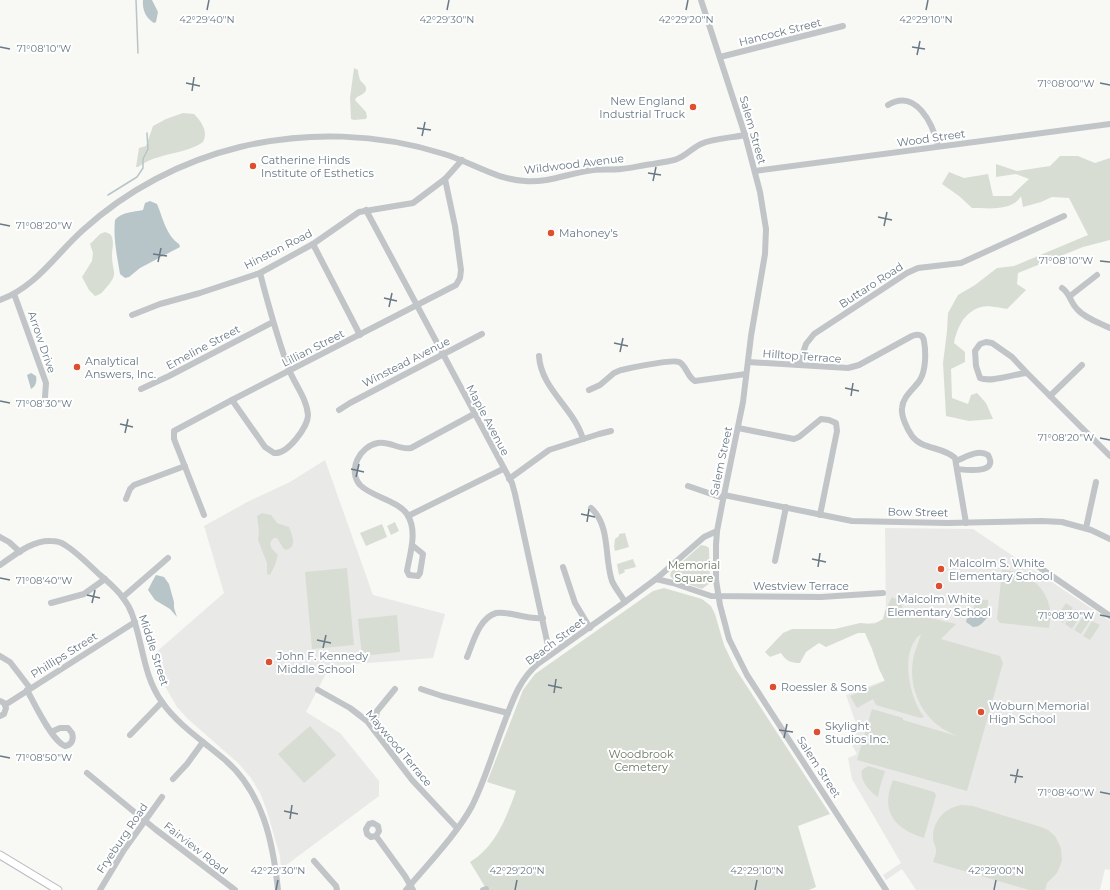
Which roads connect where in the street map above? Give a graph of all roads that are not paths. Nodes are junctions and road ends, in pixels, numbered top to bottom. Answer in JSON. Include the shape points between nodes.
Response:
{"nodes":[{"id":1,"x":702,"y":2,"type":"edge"},
{"id":2,"x":843,"y":26,"type":"dead end"},
{"id":3,"x":720,"y":57,"type":"junction"},
{"id":4,"x":888,"y":105,"type":"dead end"},
{"id":5,"x":1110,"y":124,"type":"edge"},
{"id":6,"x":745,"y":135,"type":"junction"},
{"id":7,"x":938,"y":146,"type":"junction"},
{"id":8,"x":462,"y":160,"type":"junction"},
{"id":9,"x":755,"y":171,"type":"junction"},
{"id":10,"x":445,"y":179,"type":"junction"},
{"id":11,"x":366,"y":210,"type":"junction"},
{"id":12,"x":1064,"y":216,"type":"dead end"},
{"id":13,"x":313,"y":244,"type":"junction"},
{"id":14,"x":260,"y":273,"type":"junction"},
{"id":15,"x":1097,"y":275,"type":"dead end"},
{"id":16,"x":1062,"y":288,"type":"dead end"},
{"id":17,"x":14,"y":294,"type":"junction"},
{"id":18,"x":1070,"y":296,"type":"junction"},
{"id":19,"x":0,"y":300,"type":"edge"},
{"id":20,"x":417,"y":306,"type":"junction"},
{"id":21,"x":132,"y":315,"type":"dead end"},
{"id":22,"x":273,"y":322,"type":"junction"},
{"id":23,"x":1110,"y":328,"type":"edge"},
{"id":24,"x":482,"y":334,"type":"dead end"},
{"id":25,"x":360,"y":335,"type":"junction"},
{"id":26,"x":442,"y":355,"type":"junction"},
{"id":27,"x":539,"y":356,"type":"dead end"},
{"id":28,"x":748,"y":362,"type":"junction"},
{"id":29,"x":799,"y":365,"type":"junction"},
{"id":30,"x":1082,"y":365,"type":"dead end"},
{"id":31,"x":290,"y":371,"type":"junction"},
{"id":32,"x":1026,"y":373,"type":"junction"},
{"id":33,"x":746,"y":374,"type":"junction"},
{"id":34,"x":141,"y":388,"type":"dead end"},
{"id":35,"x":589,"y":390,"type":"dead end"},
{"id":36,"x":1050,"y":396,"type":"junction"},
{"id":37,"x":45,"y":397,"type":"dead end"},
{"id":38,"x":232,"y":400,"type":"junction"},
{"id":39,"x":340,"y":410,"type":"dead end"},
{"id":40,"x":474,"y":414,"type":"junction"},
{"id":41,"x":738,"y":428,"type":"junction"},
{"id":42,"x":611,"y":431,"type":"dead end"},
{"id":43,"x":583,"y":439,"type":"junction"},
{"id":44,"x":1110,"y":456,"type":"edge"},
{"id":45,"x":956,"y":461,"type":"junction"},
{"id":46,"x":185,"y":466,"type":"junction"},
{"id":47,"x":957,"y":469,"type":"junction"},
{"id":48,"x":503,"y":470,"type":"junction"},
{"id":49,"x":509,"y":480,"type":"junction"},
{"id":50,"x":1096,"y":482,"type":"dead end"},
{"id":51,"x":688,"y":486,"type":"dead end"},
{"id":52,"x":724,"y":497,"type":"junction"},
{"id":53,"x":126,"y":499,"type":"dead end"},
{"id":54,"x":786,"y":507,"type":"junction"},
{"id":55,"x":591,"y":508,"type":"dead end"},
{"id":56,"x":820,"y":514,"type":"junction"},
{"id":57,"x":204,"y":515,"type":"dead end"},
{"id":58,"x":408,"y":516,"type":"junction"},
{"id":59,"x":966,"y":523,"type":"junction"},
{"id":60,"x":1086,"y":528,"type":"junction"},
{"id":61,"x":717,"y":531,"type":"junction"},
{"id":62,"x":0,"y":537,"type":"edge"},
{"id":63,"x":1110,"y":539,"type":"edge"},
{"id":64,"x":412,"y":545,"type":"junction"},
{"id":65,"x":20,"y":552,"type":"junction"},
{"id":66,"x":168,"y":558,"type":"dead end"},
{"id":67,"x":775,"y":561,"type":"dead end"},
{"id":68,"x":0,"y":565,"type":"edge"},
{"id":69,"x":1036,"y":565,"type":"dead end"},
{"id":70,"x":563,"y":567,"type":"dead end"},
{"id":71,"x":105,"y":579,"type":"junction"},
{"id":72,"x":656,"y":579,"type":"junction"},
{"id":73,"x":883,"y":593,"type":"dead end"},
{"id":74,"x":718,"y":595,"type":"junction"},
{"id":75,"x":123,"y":597,"type":"junction"},
{"id":76,"x":625,"y":602,"type":"junction"},
{"id":77,"x":51,"y":603,"type":"dead end"},
{"id":78,"x":1110,"y":616,"type":"edge"},
{"id":79,"x":543,"y":618,"type":"junction"},
{"id":80,"x":135,"y":622,"type":"junction"},
{"id":81,"x":590,"y":628,"type":"junction"},
{"id":82,"x":550,"y":655,"type":"junction"},
{"id":83,"x":0,"y":656,"type":"edge"},
{"id":84,"x":467,"y":657,"type":"dead end"},
{"id":85,"x":29,"y":689,"type":"junction"},
{"id":86,"x":395,"y":689,"type":"dead end"},
{"id":87,"x":421,"y":689,"type":"dead end"},
{"id":88,"x":318,"y":690,"type":"dead end"},
{"id":89,"x":162,"y":702,"type":"junction"},
{"id":90,"x":2,"y":703,"type":"edge"},
{"id":91,"x":508,"y":713,"type":"junction"},
{"id":92,"x":0,"y":716,"type":"edge"},
{"id":93,"x":374,"y":730,"type":"junction"},
{"id":94,"x":51,"y":732,"type":"dead end"},
{"id":95,"x":130,"y":735,"type":"dead end"},
{"id":96,"x":203,"y":742,"type":"junction"},
{"id":97,"x":88,"y":773,"type":"dead end"},
{"id":98,"x":173,"y":778,"type":"dead end"},
{"id":99,"x":162,"y":797,"type":"dead end"},
{"id":100,"x":145,"y":821,"type":"junction"},
{"id":101,"x":457,"y":828,"type":"junction"},
{"id":102,"x":376,"y":836,"type":"dead end"},
{"id":103,"x":0,"y":855,"type":"edge"},
{"id":104,"x":314,"y":861,"type":"dead end"},
{"id":105,"x":412,"y":887,"type":"edge"},
{"id":106,"x":58,"y":890,"type":"edge"},
{"id":107,"x":100,"y":890,"type":"edge"},
{"id":108,"x":235,"y":890,"type":"edge"},
{"id":109,"x":278,"y":890,"type":"edge"},
{"id":110,"x":337,"y":890,"type":"edge"},
{"id":111,"x":406,"y":890,"type":"edge"},
{"id":112,"x":886,"y":890,"type":"edge"}],
"edges":[{"from":1,"to":3,"type":"street","name":"Salem Street"},
{"from":2,"to":3,"type":"street","name":"Hancock Street"},
{"from":3,"to":6,"type":"street","name":"Salem Street"},
{"from":4,"to":7,"type":"street","via":[[901,100],[917,106],[925,114]]},
{"from":5,"to":7,"type":"street","name":"Wood Street"},
{"from":6,"to":8,"type":"street","name":"Wildwood Avenue","via":[[704,143],[682,157],[672,160],[535,181],[506,178]]},
{"from":6,"to":9,"type":"street","name":"Salem Street"},
{"from":7,"to":9,"type":"street","name":"Wood Street"},
{"from":8,"to":10,"type":"street","name":"Hinston Road"},
{"from":8,"to":17,"type":"street","name":"Wildwood Avenue","via":[[400,143],[343,136],[278,140],[222,152],[176,169],[121,200],[83,230],[32,282]]},
{"from":9,"to":28,"type":"street","name":"Salem Street","via":[[767,235]]},
{"from":10,"to":11,"type":"street","name":"Hinston Road","via":[[413,203]]},
{"from":10,"to":20,"type":"street","name":"Lillian Street","via":[[461,271],[454,286]]},
{"from":11,"to":13,"type":"street","name":"Hinston Road","via":[[354,214]]},
{"from":11,"to":20,"type":"street","name":"Maple Avenue"},
{"from":12,"to":29,"type":"street","name":"Buttaro Road","via":[[966,261],[918,268],[907,273],[814,334],[806,344]]},
{"from":13,"to":14,"type":"street","name":"Hinston Road"},
{"from":13,"to":25,"type":"street"},
{"from":14,"to":21,"type":"street","name":"Hinston Road"},
{"from":14,"to":22,"type":"street"},
{"from":15,"to":18,"type":"street"},
{"from":16,"to":18,"type":"street"},
{"from":17,"to":19,"type":"street","name":"Wildwood Avenue"},
{"from":17,"to":37,"type":"street","name":"Arrow Drive","via":[[46,382]]},
{"from":18,"to":23,"type":"street","via":[[1080,312]]},
{"from":20,"to":25,"type":"street","name":"Lillian Street"},
{"from":20,"to":26,"type":"street","name":"Maple Avenue"},
{"from":22,"to":31,"type":"street"},
{"from":22,"to":34,"type":"street","name":"Emeline Street"},
{"from":24,"to":26,"type":"street","name":"Winstead Avenue"},
{"from":25,"to":31,"type":"street","name":"Lillian Street"},
{"from":26,"to":39,"type":"street","name":"Winstead Avenue"},
{"from":26,"to":40,"type":"street","name":"Maple Avenue"},
{"from":27,"to":43,"type":"street","via":[[544,377],[578,426]]},
{"from":28,"to":29,"type":"street","name":"Hilltop Terrace"},
{"from":28,"to":33,"type":"street","name":"Salem Street"},
{"from":29,"to":45,"type":"street","name":"Hilltop Terrace","via":[[853,368],[903,340],[920,335],[924,342],[923,372],[919,382],[903,401],[902,413],[916,440],[946,452]]},
{"from":30,"to":36,"type":"street"},
{"from":31,"to":38,"type":"street","name":"Lillian Street"},
{"from":31,"to":38,"type":"street","via":[[308,416],[304,428],[283,452],[275,454],[268,450]]},
{"from":32,"to":32,"type":"street","via":[[992,379],[980,378],[975,361],[976,348],[982,343],[992,343],[1012,357]]},
{"from":32,"to":36,"type":"street"},
{"from":33,"to":35,"type":"street","via":[[695,381],[682,365],[672,361],[621,370]]},
{"from":33,"to":41,"type":"street","name":"Salem Street"},
{"from":36,"to":44,"type":"street"},
{"from":38,"to":46,"type":"street","name":"Lillian Street","via":[[174,432]]},
{"from":40,"to":48,"type":"street","name":"Maple Avenue"},
{"from":40,"to":58,"type":"street","via":[[411,448],[380,442],[367,447],[357,459],[355,475],[358,483],[400,508]]},
{"from":41,"to":52,"type":"street","name":"Salem Street"},
{"from":41,"to":56,"type":"street","via":[[794,439],[820,419],[836,423],[837,431]]},
{"from":42,"to":43,"type":"street"},
{"from":43,"to":49,"type":"street","via":[[547,451]]},
{"from":45,"to":47,"type":"street"},
{"from":45,"to":47,"type":"street","via":[[981,452],[990,458],[989,466],[983,469]]},
{"from":46,"to":53,"type":"street","via":[[134,486]]},
{"from":46,"to":57,"type":"street"},
{"from":47,"to":59,"type":"street"},
{"from":48,"to":49,"type":"street","name":"Maple Avenue"},
{"from":48,"to":58,"type":"street"},
{"from":49,"to":79,"type":"street","name":"Maple Avenue","via":[[515,494]]},
{"from":50,"to":60,"type":"street"},
{"from":51,"to":52,"type":"street","name":"Bow Street"},
{"from":52,"to":54,"type":"street","name":"Bow Street"},
{"from":52,"to":61,"type":"street","name":"Salem Street"},
{"from":54,"to":56,"type":"street","name":"Bow Street"},
{"from":54,"to":67,"type":"street"},
{"from":55,"to":76,"type":"street","via":[[602,528],[612,581]]},
{"from":56,"to":59,"type":"street","name":"Bow Street","via":[[854,521]]},
{"from":58,"to":64,"type":"street"},
{"from":59,"to":60,"type":"street","name":"Bow Street","via":[[1048,521]]},
{"from":60,"to":63,"type":"street","name":"Bow Street"},
{"from":61,"to":72,"type":"street","name":"Beach Street","via":[[695,545]]},
{"from":61,"to":74,"type":"street","name":"Salem Street"},
{"from":62,"to":65,"type":"street"},
{"from":64,"to":64,"type":"street","via":[[407,572],[409,575],[418,576],[424,554]]},
{"from":65,"to":68,"type":"street","name":"Middle Street"},
{"from":65,"to":71,"type":"street","name":"Middle Street","via":[[36,543],[60,542]]},
{"from":66,"to":75,"type":"street"},
{"from":69,"to":78,"type":"street"},
{"from":70,"to":81,"type":"street","via":[[575,603]]},
{"from":71,"to":75,"type":"street","name":"Middle Street"},
{"from":71,"to":77,"type":"street","via":[[84,594]]},
{"from":72,"to":74,"type":"street","name":"Westview Terrace"},
{"from":72,"to":76,"type":"street","name":"Beach Street"},
{"from":73,"to":74,"type":"street","name":"Westview Terrace","via":[[821,597]]},
{"from":74,"to":112,"type":"street","name":"Salem Street","via":[[729,639],[744,669]]},
{"from":75,"to":80,"type":"street","name":"Middle Street"},
{"from":76,"to":81,"type":"street","name":"Beach Street"},
{"from":79,"to":82,"type":"street","name":"Maple Avenue"},
{"from":79,"to":84,"type":"street","via":[[501,612],[493,614],[485,620]]},
{"from":80,"to":85,"type":"street","name":"Phillips Street"},
{"from":80,"to":89,"type":"street","name":"Middle Street","via":[[147,670]]},
{"from":81,"to":82,"type":"street","name":"Beach Street"},
{"from":82,"to":91,"type":"street","name":"Beach Street","via":[[526,676]]},
{"from":83,"to":85,"type":"street","via":[[10,662]]},
{"from":85,"to":90,"type":"street","name":"Phillips Street"},
{"from":85,"to":94,"type":"street"},
{"from":86,"to":93,"type":"street","via":[[377,711]]},
{"from":87,"to":91,"type":"street"},
{"from":88,"to":93,"type":"street","name":"Maywood Terrace","via":[[357,713]]},
{"from":89,"to":95,"type":"street"},
{"from":89,"to":96,"type":"street","name":"Middle Street"},
{"from":90,"to":92,"type":"street","name":"Phillips Street","via":[[5,712]]},
{"from":91,"to":101,"type":"street","name":"Beach Street","via":[[479,790]]},
{"from":93,"to":101,"type":"street","name":"Maywood Terrace","via":[[412,780]]},
{"from":96,"to":98,"type":"street"},
{"from":96,"to":109,"type":"street","name":"Middle Street","via":[[236,770],[253,794],[262,813],[274,857]]},
{"from":97,"to":100,"type":"street","name":"Fairview Road"},
{"from":99,"to":100,"type":"street","name":"Fryeburg Road"},
{"from":100,"to":107,"type":"street","name":"Fryeburg Road"},
{"from":100,"to":108,"type":"street","name":"Fairview Road"},
{"from":101,"to":105,"type":"street","name":"Beach Street"},
{"from":102,"to":105,"type":"street"},
{"from":103,"to":106,"type":"main road"},
{"from":104,"to":110,"type":"street"},
{"from":105,"to":111,"type":"street","name":"Beach Street"}]}
